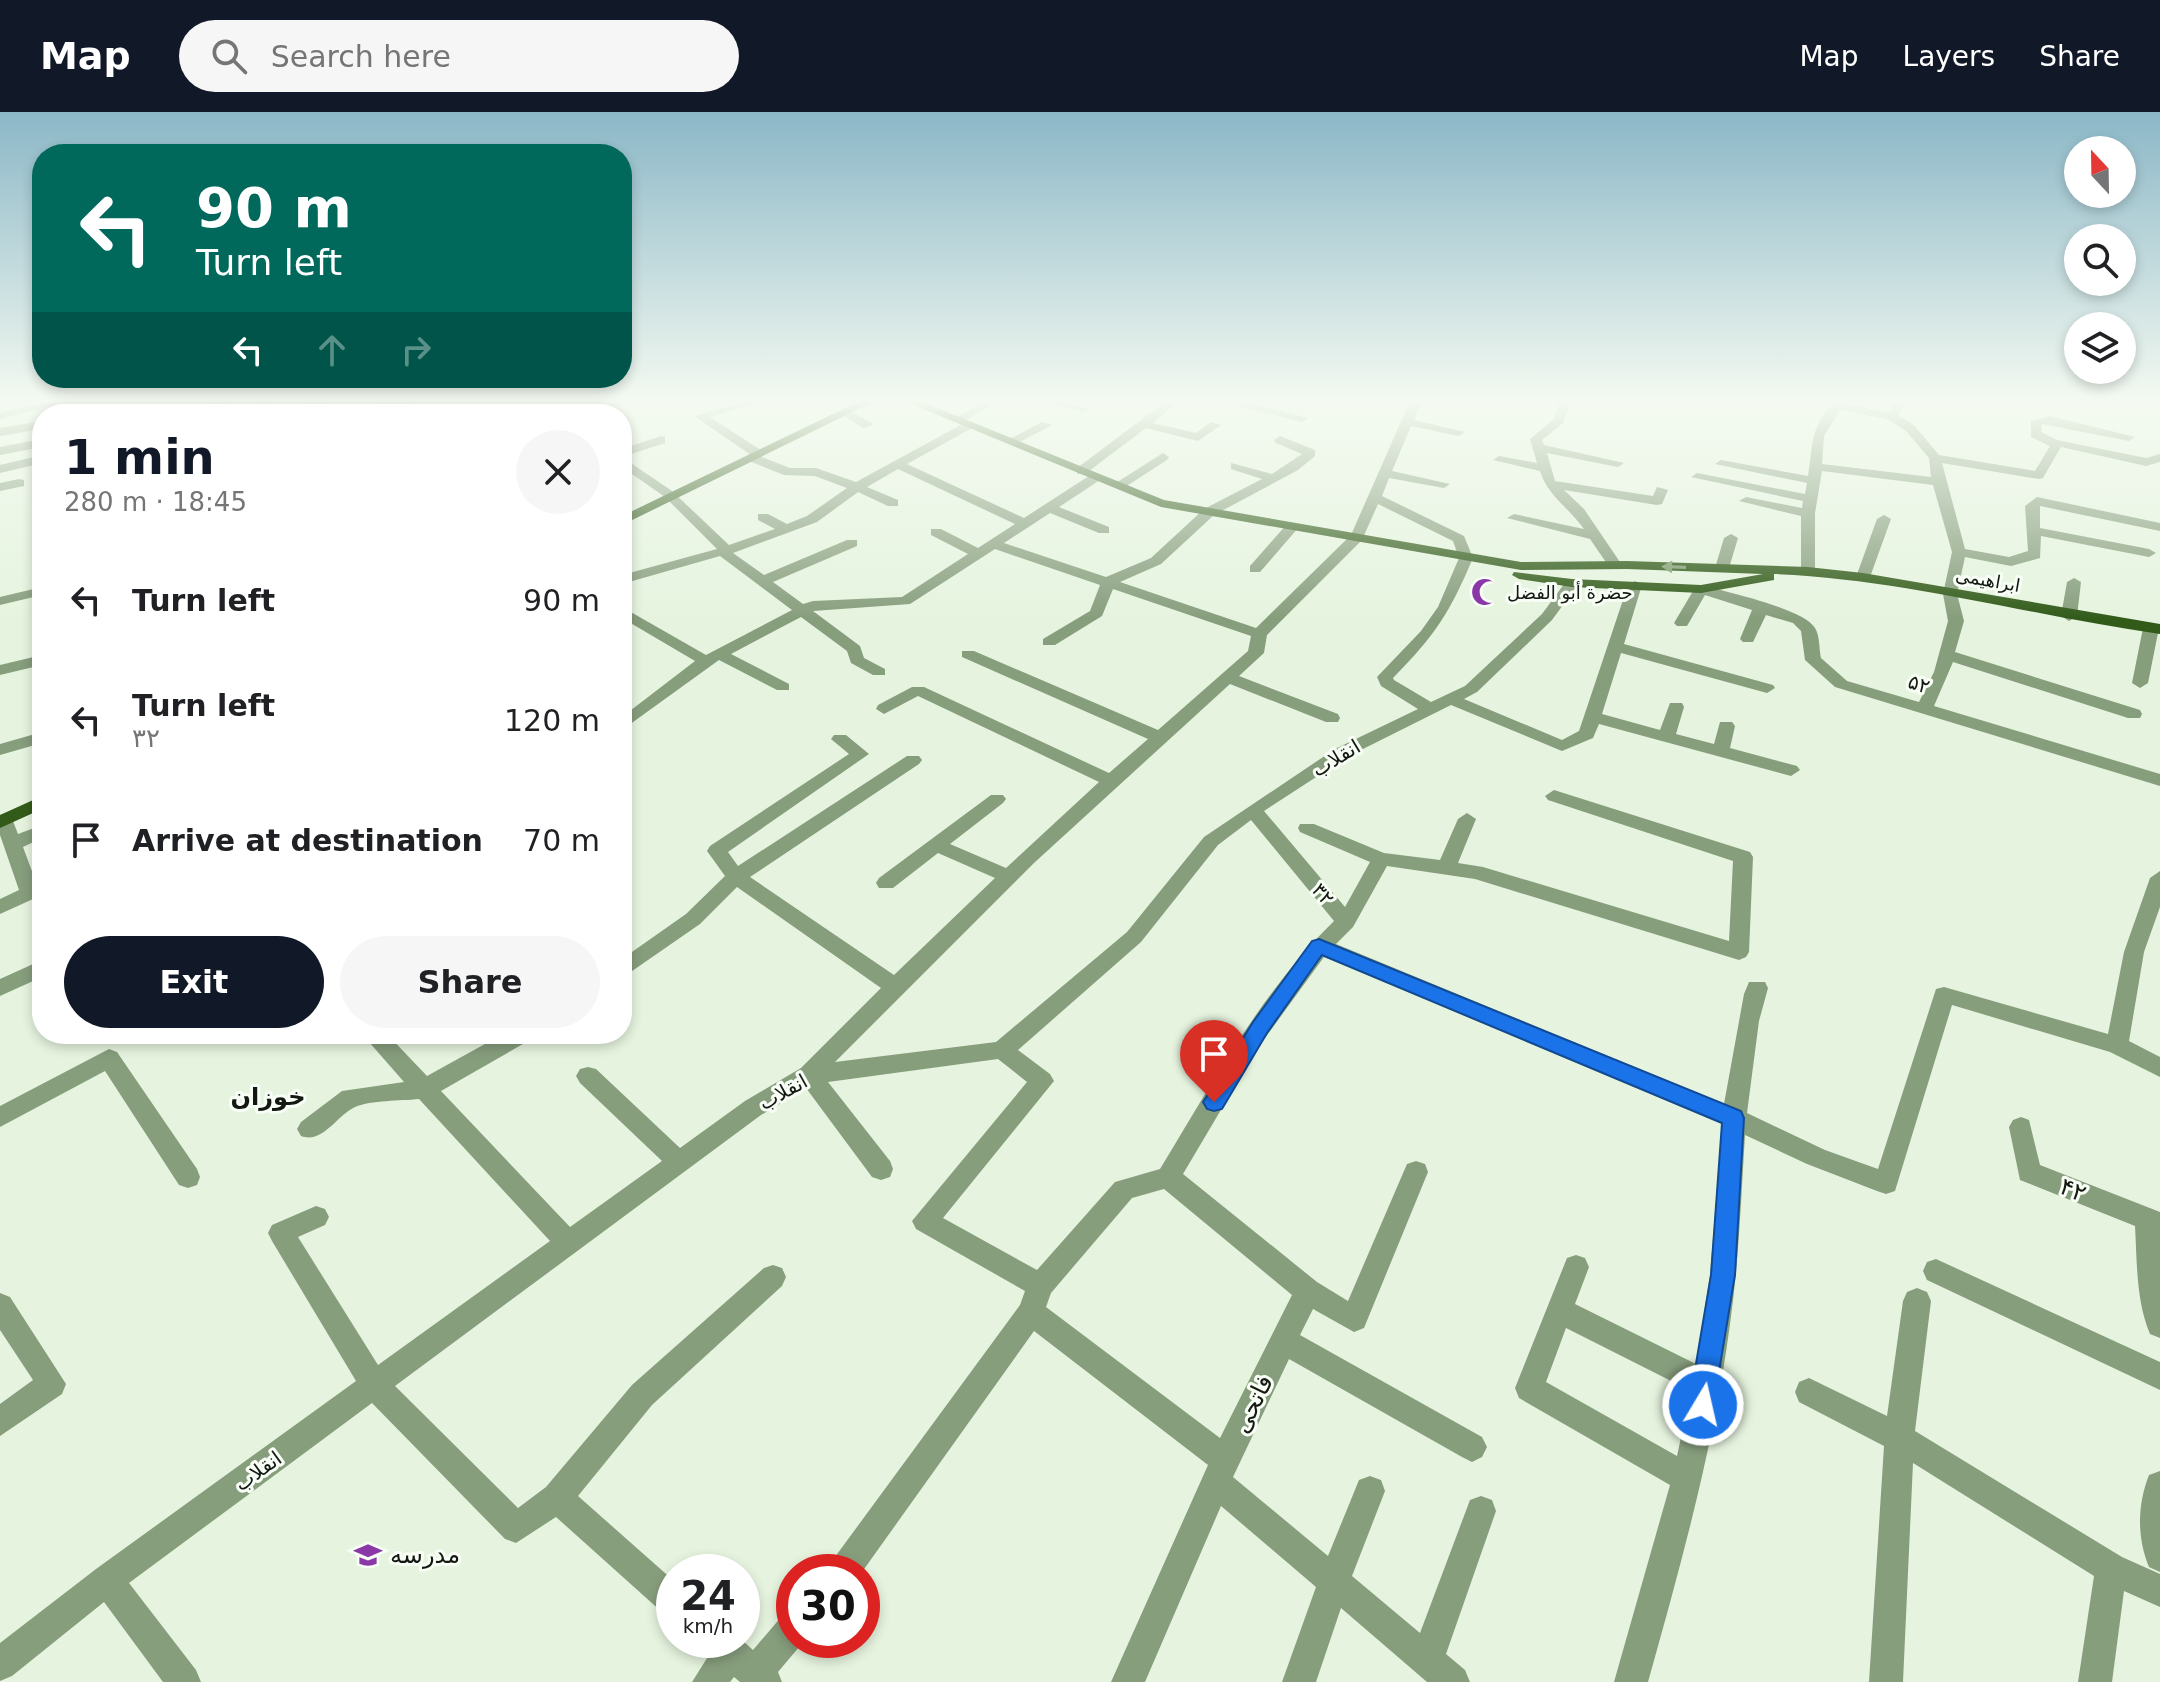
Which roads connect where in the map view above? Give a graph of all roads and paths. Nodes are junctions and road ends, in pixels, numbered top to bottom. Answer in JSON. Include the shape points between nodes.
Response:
{"nodes":[{"id":1,"x":637,"y":472,"type":"edge"},
{"id":2,"x":718,"y":472,"type":"edge"},
{"id":3,"x":817,"y":472,"type":"edge"},
{"id":4,"x":883,"y":472,"type":"edge"},
{"id":5,"x":915,"y":472,"type":"edge"},
{"id":6,"x":1085,"y":472,"type":"edge"},
{"id":7,"x":1139,"y":472,"type":"edge"},
{"id":8,"x":1255,"y":472,"type":"edge"},
{"id":9,"x":1282,"y":472,"type":"edge"},
{"id":10,"x":1546,"y":472,"type":"edge"},
{"id":11,"x":1799,"y":472,"type":"edge"},
{"id":12,"x":1938,"y":472,"type":"edge"},
{"id":13,"x":2022,"y":472,"type":"edge"},
{"id":14,"x":2043,"y":472,"type":"edge"},
{"id":15,"x":1384,"y":473,"type":"joint"},
{"id":16,"x":1089,"y":474,"type":"junction"},
{"id":17,"x":1815,"y":474,"type":"junction"},
{"id":18,"x":1697,"y":477,"type":"dead end"},
{"id":19,"x":1273,"y":478,"type":"junction"},
{"id":20,"x":1940,"y":482,"type":"junction"},
{"id":21,"x":19,"y":483,"type":"dead end"},
{"id":22,"x":1444,"y":484,"type":"dead end"},
{"id":23,"x":1550,"y":484,"type":"junction"},
{"id":24,"x":1117,"y":486,"type":"junction"},
{"id":25,"x":0,"y":487,"type":"edge"},
{"id":26,"x":857,"y":487,"type":"junction"},
{"id":27,"x":1662,"y":490,"type":"dead end"},
{"id":28,"x":669,"y":496,"type":"junction"},
{"id":29,"x":1374,"y":497,"type":"junction"},
{"id":30,"x":1746,"y":501,"type":"dead end"},
{"id":31,"x":893,"y":503,"type":"dead end"},
{"id":32,"x":1810,"y":506,"type":"junction"},
{"id":33,"x":1049,"y":508,"type":"junction"},
{"id":34,"x":1209,"y":512,"type":"junction"},
{"id":35,"x":632,"y":513,"type":"edge"},
{"id":36,"x":763,"y":517,"type":"dead end"},
{"id":37,"x":1514,"y":518,"type":"dead end"},
{"id":38,"x":1884,"y":519,"type":"dead end"},
{"id":39,"x":1026,"y":524,"type":"junction"},
{"id":40,"x":1292,"y":527,"type":"junction"},
{"id":41,"x":2160,"y":527,"type":"edge"},
{"id":42,"x":786,"y":529,"type":"junction"},
{"id":43,"x":1104,"y":530,"type":"dead end"},
{"id":44,"x":2036,"y":531,"type":"junction"},
{"id":45,"x":936,"y":532,"type":"dead end"},
{"id":46,"x":1596,"y":536,"type":"junction"},
{"id":47,"x":1357,"y":537,"type":"junction"},
{"id":48,"x":1731,"y":538,"type":"dead end"},
{"id":49,"x":852,"y":543,"type":"dead end"},
{"id":50,"x":995,"y":544,"type":"junction"},
{"id":51,"x":724,"y":551,"type":"junction"},
{"id":52,"x":1959,"y":552,"type":"junction"},
{"id":53,"x":2149,"y":553,"type":"dead end"},
{"id":54,"x":979,"y":554,"type":"junction"},
{"id":55,"x":1466,"y":558,"type":"junction"},
{"id":56,"x":1621,"y":565,"type":"junction"},
{"id":57,"x":1722,"y":568,"type":"junction"},
{"id":58,"x":1255,"y":569,"type":"dead end"},
{"id":59,"x":1808,"y":571,"type":"junction"},
{"id":60,"x":632,"y":577,"type":"edge"},
{"id":61,"x":1863,"y":577,"type":"junction"},
{"id":62,"x":763,"y":581,"type":"junction"},
{"id":63,"x":1109,"y":581,"type":"junction"},
{"id":64,"x":2074,"y":582,"type":"dead end"},
{"id":65,"x":1572,"y":583,"type":"junction"},
{"id":66,"x":1635,"y":585,"type":"junction"},
{"id":67,"x":1701,"y":589,"type":"junction"},
{"id":68,"x":32,"y":593,"type":"edge"},
{"id":69,"x":1950,"y":594,"type":"junction"},
{"id":70,"x":0,"y":601,"type":"edge"},
{"id":71,"x":1761,"y":607,"type":"junction"},
{"id":72,"x":803,"y":610,"type":"junction"},
{"id":73,"x":2069,"y":616,"type":"junction"},
{"id":74,"x":632,"y":618,"type":"edge"},
{"id":75,"x":1682,"y":623,"type":"dead end"},
{"id":76,"x":645,"y":625,"type":"junction"},
{"id":77,"x":2155,"y":629,"type":"edge"},
{"id":78,"x":632,"y":631,"type":"edge"},
{"id":79,"x":1259,"y":634,"type":"junction"},
{"id":80,"x":1748,"y":639,"type":"dead end"},
{"id":81,"x":1049,"y":642,"type":"dead end"},
{"id":82,"x":1614,"y":646,"type":"junction"},
{"id":83,"x":968,"y":654,"type":"dead end"},
{"id":84,"x":1948,"y":655,"type":"junction"},
{"id":85,"x":713,"y":657,"type":"junction"},
{"id":86,"x":32,"y":662,"type":"edge"},
{"id":87,"x":0,"y":670,"type":"edge"},
{"id":88,"x":879,"y":672,"type":"dead end"},
{"id":89,"x":1228,"y":678,"type":"junction"},
{"id":90,"x":2140,"y":683,"type":"dead end"},
{"id":91,"x":783,"y":687,"type":"dead end"},
{"id":92,"x":1767,"y":688,"type":"dead end"},
{"id":93,"x":1451,"y":699,"type":"junction"},
{"id":94,"x":1676,"y":707,"type":"dead end"},
{"id":95,"x":1428,"y":708,"type":"junction"},
{"id":96,"x":884,"y":709,"type":"dead end"},
{"id":97,"x":1924,"y":709,"type":"junction"},
{"id":98,"x":2134,"y":714,"type":"dead end"},
{"id":99,"x":1592,"y":717,"type":"junction"},
{"id":100,"x":632,"y":718,"type":"edge"},
{"id":101,"x":1332,"y":718,"type":"dead end"},
{"id":102,"x":1726,"y":726,"type":"dead end"},
{"id":103,"x":1159,"y":737,"type":"junction"},
{"id":104,"x":1666,"y":737,"type":"junction"},
{"id":105,"x":840,"y":739,"type":"dead end"},
{"id":106,"x":32,"y":740,"type":"edge"},
{"id":107,"x":0,"y":750,"type":"edge"},
{"id":108,"x":1721,"y":752,"type":"junction"},
{"id":109,"x":913,"y":760,"type":"dead end"},
{"id":110,"x":1791,"y":770,"type":"dead end"},
{"id":111,"x":2160,"y":780,"type":"edge"},
{"id":112,"x":1111,"y":781,"type":"junction"},
{"id":113,"x":1554,"y":796,"type":"dead end"},
{"id":114,"x":32,"y":798,"type":"edge"},
{"id":115,"x":997,"y":799,"type":"dead end"},
{"id":116,"x":32,"y":806,"type":"edge"},
{"id":117,"x":1253,"y":810,"type":"junction"},
{"id":118,"x":1,"y":818,"type":"edge"},
{"id":119,"x":1467,"y":819,"type":"dead end"},
{"id":120,"x":1307,"y":828,"type":"dead end"},
{"id":121,"x":32,"y":835,"type":"edge"},
{"id":122,"x":12,"y":844,"type":"junction"},
{"id":123,"x":936,"y":845,"type":"junction"},
{"id":124,"x":1381,"y":859,"type":"junction"},
{"id":125,"x":1446,"y":868,"type":"junction"},
{"id":126,"x":736,"y":877,"type":"junction"},
{"id":127,"x":1009,"y":877,"type":"junction"},
{"id":128,"x":2160,"y":878,"type":"edge"},
{"id":129,"x":32,"y":882,"type":"edge"},
{"id":130,"x":886,"y":883,"type":"dead end"},
{"id":131,"x":32,"y":892,"type":"edge"},
{"id":132,"x":0,"y":907,"type":"edge"},
{"id":133,"x":1346,"y":922,"type":"junction"},
{"id":134,"x":1319,"y":946,"type":"junction"},
{"id":135,"x":632,"y":963,"type":"edge"},
{"id":136,"x":32,"y":973,"type":"edge"},
{"id":137,"x":894,"y":986,"type":"junction"},
{"id":138,"x":0,"y":988,"type":"edge"},
{"id":139,"x":1757,"y":988,"type":"dead end"},
{"id":140,"x":382,"y":1044,"type":"edge"},
{"id":141,"x":504,"y":1044,"type":"edge"},
{"id":142,"x":2117,"y":1045,"type":"junction"},
{"id":143,"x":1002,"y":1050,"type":"junction"},
{"id":144,"x":2160,"y":1068,"type":"edge"},
{"id":145,"x":809,"y":1075,"type":"junction"},
{"id":146,"x":588,"y":1076,"type":"dead end"},
{"id":147,"x":424,"y":1089,"type":"junction"},
{"id":148,"x":0,"y":1117,"type":"edge"},
{"id":149,"x":1733,"y":1118,"type":"junction"},
{"id":150,"x":2021,"y":1127,"type":"dead end"},
{"id":151,"x":309,"y":1129,"type":"dead end"},
{"id":152,"x":679,"y":1162,"type":"junction"},
{"id":153,"x":881,"y":1169,"type":"dead end"},
{"id":154,"x":1416,"y":1172,"type":"dead end"},
{"id":155,"x":188,"y":1177,"type":"dead end"},
{"id":156,"x":1168,"y":1177,"type":"junction"},
{"id":157,"x":316,"y":1217,"type":"dead end"},
{"id":158,"x":2153,"y":1222,"type":"edge"},
{"id":159,"x":569,"y":1244,"type":"junction"},
{"id":160,"x":1576,"y":1267,"type":"dead end"},
{"id":161,"x":1936,"y":1271,"type":"dead end"},
{"id":162,"x":773,"y":1277,"type":"dead end"},
{"id":163,"x":1308,"y":1291,"type":"junction"},
{"id":164,"x":1035,"y":1299,"type":"junction"},
{"id":165,"x":1917,"y":1301,"type":"dead end"},
{"id":166,"x":0,"y":1306,"type":"edge"},
{"id":167,"x":1559,"y":1310,"type":"junction"},
{"id":168,"x":2160,"y":1325,"type":"edge"},
{"id":169,"x":1284,"y":1341,"type":"junction"},
{"id":170,"x":2160,"y":1376,"type":"edge"},
{"id":171,"x":1706,"y":1384,"type":"junction"},
{"id":172,"x":375,"y":1386,"type":"junction"},
{"id":173,"x":1809,"y":1392,"type":"dead end"},
{"id":174,"x":0,"y":1421,"type":"edge"},
{"id":175,"x":1899,"y":1438,"type":"junction"},
{"id":176,"x":1472,"y":1447,"type":"dead end"},
{"id":177,"x":1220,"y":1471,"type":"junction"},
{"id":178,"x":1687,"y":1478,"type":"junction"},
{"id":179,"x":2160,"y":1486,"type":"edge"},
{"id":180,"x":1370,"y":1491,"type":"dead end"},
{"id":181,"x":557,"y":1498,"type":"junction"},
{"id":182,"x":1481,"y":1511,"type":"dead end"},
{"id":183,"x":856,"y":1554,"type":"edge"},
{"id":184,"x":2160,"y":1556,"type":"edge"},
{"id":185,"x":2111,"y":1568,"type":"junction"},
{"id":186,"x":107,"y":1580,"type":"junction"},
{"id":187,"x":1334,"y":1582,"type":"junction"},
{"id":188,"x":656,"y":1586,"type":"edge"},
{"id":189,"x":2160,"y":1591,"type":"edge"},
{"id":190,"x":776,"y":1640,"type":"edge"},
{"id":191,"x":1427,"y":1660,"type":"junction"},
{"id":192,"x":742,"y":1662,"type":"edge"},
{"id":193,"x":0,"y":1664,"type":"edge"},
{"id":194,"x":184,"y":1682,"type":"edge"},
{"id":195,"x":709,"y":1682,"type":"edge"},
{"id":196,"x":1128,"y":1682,"type":"edge"},
{"id":197,"x":1299,"y":1682,"type":"edge"},
{"id":198,"x":1453,"y":1682,"type":"edge"},
{"id":199,"x":1631,"y":1682,"type":"edge"},
{"id":200,"x":1886,"y":1682,"type":"edge"},
{"id":201,"x":2095,"y":1682,"type":"edge"}],
"edges":[{"from":1,"to":28,"type":"street"},
{"from":2,"to":28,"type":"main road"},
{"from":3,"to":26,"type":"street"},
{"from":4,"to":26,"type":"street"},
{"from":5,"to":39,"type":"street"},
{"from":6,"to":16,"type":"main road"},
{"from":7,"to":24,"type":"street"},
{"from":8,"to":19,"type":"street"},
{"from":9,"to":19,"type":"street"},
{"from":10,"to":23,"type":"street"},
{"from":11,"to":17,"type":"street"},
{"from":12,"to":20,"type":"street"},
{"from":13,"to":14,"type":"street"},
{"from":15,"to":22,"type":"street"},
{"from":15,"to":29,"type":"street"},
{"from":16,"to":24,"type":"main road"},
{"from":16,"to":33,"type":"street"},
{"from":17,"to":20,"type":"street"},
{"from":17,"to":32,"type":"street"},
{"from":18,"to":32,"type":"street"},
{"from":19,"to":34,"type":"street"},
{"from":20,"to":52,"type":"street"},
{"from":21,"to":25,"type":"street"},
{"from":23,"to":27,"type":"street","via":[[1657,501]]},
{"from":23,"to":46,"type":"street"},
{"from":24,"to":34,"type":"main road","via":[[1161,503]]},
{"from":26,"to":31,"type":"street"},
{"from":26,"to":42,"type":"street","via":[[812,519]]},
{"from":28,"to":35,"type":"main road"},
{"from":28,"to":51,"type":"street"},
{"from":29,"to":47,"type":"street"},
{"from":29,"to":55,"type":"street","via":[[1459,539]]},
{"from":30,"to":32,"type":"street"},
{"from":32,"to":59,"type":"street"},
{"from":33,"to":39,"type":"street"},
{"from":33,"to":43,"type":"street"},
{"from":34,"to":40,"type":"main road"},
{"from":34,"to":63,"type":"street","via":[[1156,561]]},
{"from":36,"to":42,"type":"street"},
{"from":37,"to":46,"type":"street"},
{"from":38,"to":61,"type":"street"},
{"from":39,"to":50,"type":"street"},
{"from":40,"to":47,"type":"main road"},
{"from":40,"to":58,"type":"street"},
{"from":41,"to":44,"type":"street","via":[[2037,501],[2032,506]]},
{"from":42,"to":51,"type":"street"},
{"from":44,"to":52,"type":"street","via":[[2035,555],[2011,562]]},
{"from":44,"to":53,"type":"street"},
{"from":45,"to":54,"type":"street"},
{"from":46,"to":56,"type":"street"},
{"from":47,"to":55,"type":"main road"},
{"from":47,"to":79,"type":"street"},
{"from":48,"to":57,"type":"street"},
{"from":49,"to":62,"type":"street"},
{"from":50,"to":54,"type":"street"},
{"from":50,"to":63,"type":"street"},
{"from":51,"to":60,"type":"street"},
{"from":51,"to":62,"type":"street"},
{"from":52,"to":69,"type":"street"},
{"from":54,"to":72,"type":"street","via":[[905,601],[813,605]]},
{"from":55,"to":56,"type":"main road","via":[[1528,566]]},
{"from":55,"to":65,"type":"main road","via":[[1521,576]]},
{"from":55,"to":95,"type":"street","via":[[1433,625],[1385,677]]},
{"from":57,"to":56,"type":"main road","one_way":true},
{"from":56,"to":66,"type":"main road","via":[[1641,578]]},
{"from":57,"to":59,"type":"main road"},
{"from":59,"to":61,"type":"main road","name":"ابراهیمی"},
{"from":59,"to":67,"type":"main road"},
{"from":61,"to":69,"type":"main road","name":"ابراهیمی"},
{"from":62,"to":72,"type":"street"},
{"from":63,"to":79,"type":"street"},
{"from":63,"to":81,"type":"street","via":[[1097,613]]},
{"from":64,"to":73,"type":"street"},
{"from":65,"to":66,"type":"main road"},
{"from":65,"to":93,"type":"street","name":"انقلاب","via":[[1532,632],[1471,689]]},
{"from":66,"to":67,"type":"main road"},
{"from":66,"to":82,"type":"street"},
{"from":67,"to":71,"type":"street","name":"۵۲"},
{"from":67,"to":75,"type":"street"},
{"from":68,"to":70,"type":"street"},
{"from":69,"to":73,"type":"main road","name":"ابراهیمی"},
{"from":69,"to":84,"type":"street","via":[[1956,621]]},
{"from":71,"to":80,"type":"street"},
{"from":71,"to":97,"type":"street","name":"۵۲","via":[[1804,625],[1813,660],[1841,684]]},
{"from":72,"to":85,"type":"street"},
{"from":72,"to":88,"type":"street","via":[[854,649],[857,660]]},
{"from":73,"to":77,"type":"main road","name":"ابراهیمی"},
{"from":74,"to":76,"type":"street"},
{"from":76,"to":78,"type":"street"},
{"from":76,"to":85,"type":"street"},
{"from":77,"to":90,"type":"street"},
{"from":79,"to":89,"type":"street","via":[[1256,653]]},
{"from":82,"to":92,"type":"street"},
{"from":82,"to":99,"type":"street"},
{"from":83,"to":103,"type":"street"},
{"from":84,"to":97,"type":"street"},
{"from":84,"to":98,"type":"street"},
{"from":85,"to":91,"type":"street"},
{"from":85,"to":100,"type":"street"},
{"from":86,"to":87,"type":"street"},
{"from":89,"to":101,"type":"street"},
{"from":89,"to":103,"type":"street"},
{"from":93,"to":95,"type":"street","name":"انقلاب"},
{"from":93,"to":99,"type":"street","via":[[1562,746],[1587,734]]},
{"from":94,"to":104,"type":"street"},
{"from":95,"to":117,"type":"street","name":"انقلاب","via":[[1341,753]]},
{"from":96,"to":112,"type":"street","via":[[918,690]]},
{"from":97,"to":111,"type":"street","name":"۵۲"},
{"from":99,"to":104,"type":"street"},
{"from":102,"to":108,"type":"street"},
{"from":103,"to":112,"type":"street"},
{"from":104,"to":108,"type":"street"},
{"from":105,"to":126,"type":"street","via":[[860,754],[717,851]]},
{"from":106,"to":107,"type":"street"},
{"from":108,"to":110,"type":"street"},
{"from":109,"to":126,"type":"street"},
{"from":112,"to":127,"type":"street"},
{"from":113,"to":125,"type":"street","via":[[1743,857],[1739,952],[1476,872]]},
{"from":114,"to":118,"type":"main road"},
{"from":115,"to":123,"type":"street"},
{"from":116,"to":118,"type":"main road"},
{"from":117,"to":133,"type":"street","name":"۳۲"},
{"from":117,"to":143,"type":"street","name":"انقلاب","via":[[1211,841],[1134,937]]},
{"from":118,"to":122,"type":"street"},
{"from":119,"to":125,"type":"street"},
{"from":120,"to":124,"type":"street"},
{"from":121,"to":122,"type":"street"},
{"from":122,"to":129,"type":"street"},
{"from":123,"to":127,"type":"street"},
{"from":123,"to":130,"type":"street"},
{"from":124,"to":125,"type":"street"},
{"from":124,"to":133,"type":"street"},
{"from":126,"to":135,"type":"street","via":[[693,919]]},
{"from":126,"to":137,"type":"street"},
{"from":127,"to":137,"type":"street"},
{"from":128,"to":142,"type":"street","via":[[2134,952]]},
{"from":131,"to":132,"type":"street"},
{"from":133,"to":134,"type":"street","name":"۳۲"},
{"from":134,"to":149,"type":"street"},
{"from":134,"to":156,"type":"street","name":"۳۲","via":[[1260,1028]]},
{"from":136,"to":138,"type":"street"},
{"from":137,"to":145,"type":"street"},
{"from":139,"to":149,"type":"street"},
{"from":140,"to":147,"type":"street"},
{"from":141,"to":147,"type":"street"},
{"from":142,"to":144,"type":"street"},
{"from":142,"to":149,"type":"street","via":[[1944,995],[1886,1183]]},
{"from":143,"to":145,"type":"street","name":"انقلاب"},
{"from":143,"to":164,"type":"street","via":[[1042,1081],[925,1221]]},
{"from":145,"to":152,"type":"street","name":"انقلاب"},
{"from":145,"to":153,"type":"street"},
{"from":146,"to":152,"type":"street"},
{"from":147,"to":151,"type":"street","via":[[350,1098]]},
{"from":147,"to":159,"type":"street"},
{"from":148,"to":155,"type":"street","via":[[109,1058]]},
{"from":149,"to":171,"type":"street","via":[[1723,1275]]},
{"from":150,"to":158,"type":"street","name":"۴۲","via":[[2029,1172]]},
{"from":152,"to":159,"type":"street","name":"انقلاب"},
{"from":154,"to":163,"type":"street","via":[[1354,1319]]},
{"from":156,"to":163,"type":"street"},
{"from":156,"to":164,"type":"street","via":[[1124,1190]]},
{"from":157,"to":172,"type":"street","via":[[281,1233]]},
{"from":158,"to":168,"type":"street","via":[[2152,1285]]},
{"from":159,"to":172,"type":"street","name":"انقلاب"},
{"from":160,"to":167,"type":"street"},
{"from":161,"to":170,"type":"street"},
{"from":162,"to":181,"type":"street","via":[[642,1395]]},
{"from":163,"to":169,"type":"street","name":"فاتحی"},
{"from":164,"to":177,"type":"street"},
{"from":164,"to":183,"type":"street"},
{"from":165,"to":175,"type":"street"},
{"from":166,"to":174,"type":"street","via":[[52,1384]]},
{"from":167,"to":171,"type":"street"},
{"from":167,"to":178,"type":"street","via":[[1529,1388]]},
{"from":169,"to":176,"type":"street"},
{"from":169,"to":177,"type":"street","name":"فاتحی"},
{"from":171,"to":178,"type":"street"},
{"from":172,"to":181,"type":"street","via":[[516,1528]]},
{"from":172,"to":186,"type":"street","name":"انقلاب"},
{"from":173,"to":175,"type":"street"},
{"from":175,"to":185,"type":"street"},
{"from":175,"to":200,"type":"street"},
{"from":177,"to":187,"type":"street"},
{"from":177,"to":196,"type":"street","name":"فاتحی"},
{"from":178,"to":199,"type":"street"},
{"from":179,"to":184,"type":"street","via":[[2154,1533]]},
{"from":180,"to":187,"type":"street"},
{"from":181,"to":188,"type":"street"},
{"from":182,"to":191,"type":"street"},
{"from":185,"to":189,"type":"street"},
{"from":185,"to":201,"type":"street"},
{"from":186,"to":193,"type":"street","name":"انقلاب"},
{"from":186,"to":194,"type":"street"},
{"from":187,"to":191,"type":"street"},
{"from":187,"to":197,"type":"street"},
{"from":190,"to":192,"type":"street"},
{"from":191,"to":198,"type":"street"},
{"from":192,"to":195,"type":"street"}]}
